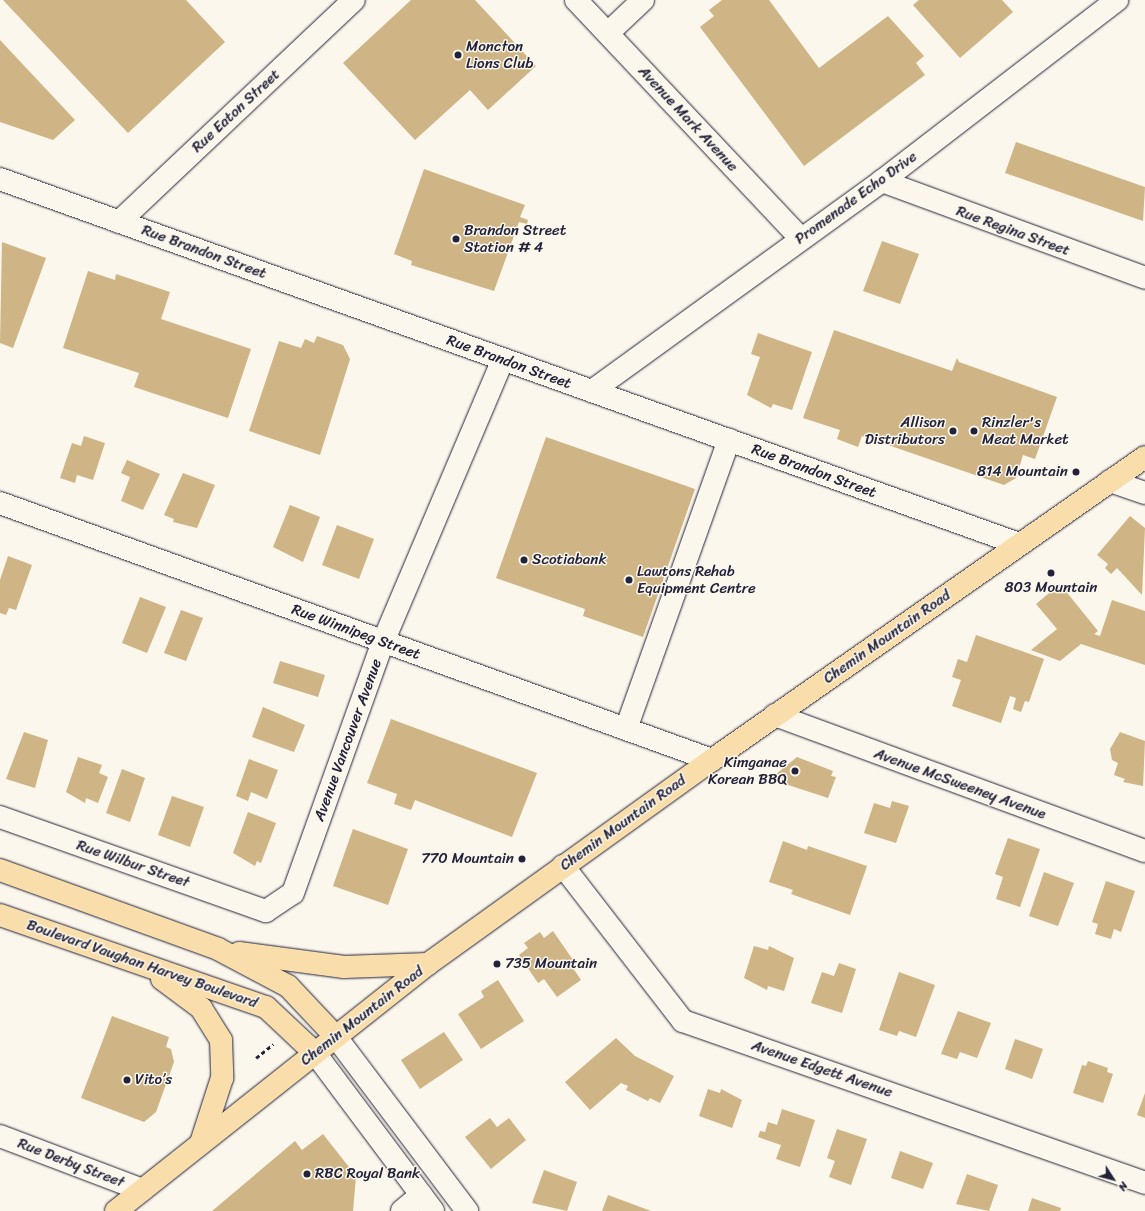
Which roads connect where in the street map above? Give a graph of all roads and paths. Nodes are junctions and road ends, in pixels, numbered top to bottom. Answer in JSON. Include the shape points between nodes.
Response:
{"nodes":[{"id":1,"x":354,"y":0,"type":"edge"},
{"id":2,"x":576,"y":0,"type":"edge"},
{"id":3,"x":643,"y":0,"type":"edge"},
{"id":4,"x":1117,"y":0,"type":"edge"},
{"id":5,"x":608,"y":33,"type":"junction"},
{"id":6,"x":0,"y":179,"type":"edge"},
{"id":7,"x":882,"y":182,"type":"junction"},
{"id":8,"x":119,"y":222,"type":"junction"},
{"id":9,"x":800,"y":238,"type":"junction"},
{"id":10,"x":1145,"y":278,"type":"edge"},
{"id":11,"x":503,"y":359,"type":"junction"},
{"id":12,"x":592,"y":391,"type":"junction"},
{"id":13,"x":729,"y":440,"type":"junction"},
{"id":14,"x":1145,"y":457,"type":"edge"},
{"id":15,"x":1110,"y":481,"type":"junction"},
{"id":16,"x":1145,"y":493,"type":"edge"},
{"id":17,"x":0,"y":503,"type":"edge"},
{"id":18,"x":1019,"y":544,"type":"junction"},
{"id":19,"x":383,"y":642,"type":"junction"},
{"id":20,"x":775,"y":715,"type":"junction"},
{"id":21,"x":626,"y":729,"type":"junction"},
{"id":22,"x":712,"y":760,"type":"junction"},
{"id":23,"x":0,"y":817,"type":"edge"},
{"id":24,"x":1145,"y":851,"type":"edge"},
{"id":25,"x":563,"y":866,"type":"junction"},
{"id":26,"x":0,"y":870,"type":"edge"},
{"id":27,"x":266,"y":911,"type":"joint"},
{"id":28,"x":0,"y":915,"type":"edge"},
{"id":29,"x":218,"y":949,"type":"junction"},
{"id":30,"x":428,"y":964,"type":"junction"},
{"id":31,"x":146,"y":968,"type":"junction"},
{"id":32,"x":336,"y":1037,"type":"junction"},
{"id":33,"x":275,"y":1042,"type":"dead end"},
{"id":34,"x":315,"y":1053,"type":"junction"},
{"id":35,"x":256,"y":1058,"type":"dead end"},
{"id":36,"x":0,"y":1136,"type":"edge"},
{"id":37,"x":201,"y":1143,"type":"junction"},
{"id":38,"x":1145,"y":1183,"type":"edge"},
{"id":39,"x":142,"y":1190,"type":"junction"},
{"id":40,"x":427,"y":1203,"type":"edge"},
{"id":41,"x":116,"y":1211,"type":"edge"},
{"id":42,"x":402,"y":1211,"type":"edge"},
{"id":43,"x":467,"y":1211,"type":"edge"}],
"edges":[{"from":1,"to":8,"type":"street","name":"Rue Eaton Street"},
{"from":2,"to":5,"type":"street","name":"Avenue Mark Avenue"},
{"from":3,"to":5,"type":"street"},
{"from":4,"to":7,"type":"street","name":"Promenade Echo Drive"},
{"from":5,"to":9,"type":"street","name":"Avenue Mark Avenue"},
{"from":6,"to":8,"type":"street","name":"Rue Brandon Street"},
{"from":7,"to":9,"type":"street","name":"Promenade Echo Drive"},
{"from":7,"to":10,"type":"street","name":"Rue Regina Street"},
{"from":8,"to":11,"type":"street","name":"Rue Brandon Street"},
{"from":9,"to":12,"type":"street","name":"Promenade Echo Drive"},
{"from":11,"to":12,"type":"street","name":"Rue Brandon Street"},
{"from":11,"to":19,"type":"street","name":"Avenue Vancouver Avenue"},
{"from":12,"to":13,"type":"street","name":"Rue Brandon Street"},
{"from":13,"to":18,"type":"street","name":"Rue Brandon Street"},
{"from":13,"to":21,"type":"street"},
{"from":14,"to":15,"type":"main road","name":"Chemin Mountain Road"},
{"from":15,"to":16,"type":"street"},
{"from":15,"to":18,"type":"main road","name":"Chemin Mountain Road"},
{"from":17,"to":19,"type":"street","name":"Rue Winnipeg Street"},
{"from":18,"to":20,"type":"main road","name":"Chemin Mountain Road"},
{"from":19,"to":21,"type":"street","name":"Rue Winnipeg Street"},
{"from":19,"to":27,"type":"street","name":"Avenue Vancouver Avenue","via":[[293,893]]},
{"from":20,"to":22,"type":"main road","name":"Chemin Mountain Road"},
{"from":20,"to":24,"type":"street","name":"Avenue McSweeney Avenue"},
{"from":21,"to":22,"type":"street","name":"Rue Winnipeg Street"},
{"from":22,"to":25,"type":"main road","name":"Chemin Mountain Road"},
{"from":23,"to":27,"type":"street","name":"Rue Wilbur Street"},
{"from":25,"to":30,"type":"main road","name":"Chemin Mountain Road"},
{"from":25,"to":38,"type":"street","name":"Avenue Edgett Avenue","via":[[683,1021]]},
{"from":26,"to":29,"type":"main road","name":"Boulevard Vaughan Harvey Boulevard"},
{"from":28,"to":31,"type":"main road","name":"Boulevard Vaughan Harvey Boulevard"},
{"from":29,"to":30,"type":"main road","via":[[296,963],[344,967]]},
{"from":29,"to":32,"type":"main road","name":"Boulevard Vaughan Harvey Boulevard","via":[[288,986]]},
{"from":30,"to":32,"type":"main road","name":"Chemin Mountain Road"},
{"from":31,"to":34,"type":"main road","name":"Boulevard Vaughan Harvey Boulevard","via":[[266,1007]]},
{"from":31,"to":37,"type":"main road","via":[[201,1008],[221,1040],[222,1078]]},
{"from":32,"to":34,"type":"main road","name":"Chemin Mountain Road"},
{"from":32,"to":43,"type":"street"},
{"from":33,"to":35,"type":"path"},
{"from":34,"to":37,"type":"main road","name":"Chemin Mountain Road"},
{"from":34,"to":40,"type":"street"},
{"from":36,"to":39,"type":"street","name":"Rue Derby Street"},
{"from":37,"to":39,"type":"main road","name":"Chemin Mountain Road"},
{"from":39,"to":41,"type":"main road","name":"Chemin Mountain Road"},
{"from":40,"to":42,"type":"street"}]}
